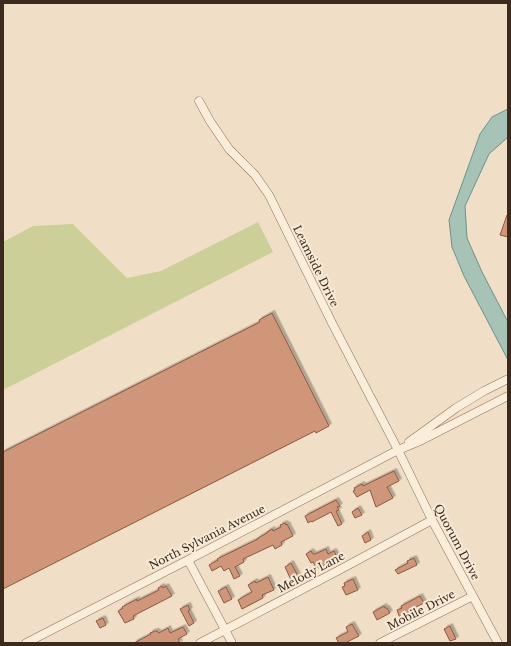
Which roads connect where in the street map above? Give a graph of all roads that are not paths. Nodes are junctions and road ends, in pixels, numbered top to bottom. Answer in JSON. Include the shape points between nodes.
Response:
{"nodes":[{"id":1,"x":199,"y":101,"type":"dead end"},
{"id":2,"x":506,"y":380,"type":"edge"},
{"id":3,"x":484,"y":391,"type":"junction"},
{"id":4,"x":508,"y":396,"type":"edge"},
{"id":5,"x":492,"y":405,"type":"junction"},
{"id":6,"x":398,"y":450,"type":"junction"},
{"id":7,"x":432,"y":520,"type":"junction"},
{"id":8,"x":188,"y":560,"type":"junction"},
{"id":9,"x":473,"y":596,"type":"junction"},
{"id":10,"x":225,"y":630,"type":"junction"},
{"id":11,"x":26,"y":643,"type":"edge"},
{"id":12,"x":200,"y":643,"type":"edge"},
{"id":13,"x":232,"y":643,"type":"edge"},
{"id":14,"x":380,"y":643,"type":"edge"},
{"id":15,"x":498,"y":643,"type":"edge"}],
"edges":[{"from":1,"to":6,"type":"street","name":"Leamside Drive","via":[[229,149],[255,175],[269,195],[332,324]]},
{"from":2,"to":3,"type":"street","name":"North Sylvania Avenue"},
{"from":3,"to":5,"type":"street"},
{"from":3,"to":6,"type":"street","name":"North Sylvania Avenue"},
{"from":4,"to":5,"type":"street","name":"North Sylvania Avenue"},
{"from":5,"to":6,"type":"street","name":"North Sylvania Avenue"},
{"from":6,"to":7,"type":"street","name":"Quorum Drive"},
{"from":6,"to":8,"type":"street","name":"North Sylvania Avenue"},
{"from":7,"to":9,"type":"street","name":"Quorum Drive"},
{"from":7,"to":10,"type":"street","name":"Melody Lane"},
{"from":8,"to":10,"type":"street"},
{"from":8,"to":11,"type":"street","name":"North Sylvania Avenue"},
{"from":9,"to":14,"type":"street","name":"Mobile Drive"},
{"from":9,"to":15,"type":"street","name":"Quorum Drive"},
{"from":10,"to":12,"type":"street","name":"Melody Lane"},
{"from":10,"to":13,"type":"street"}]}
